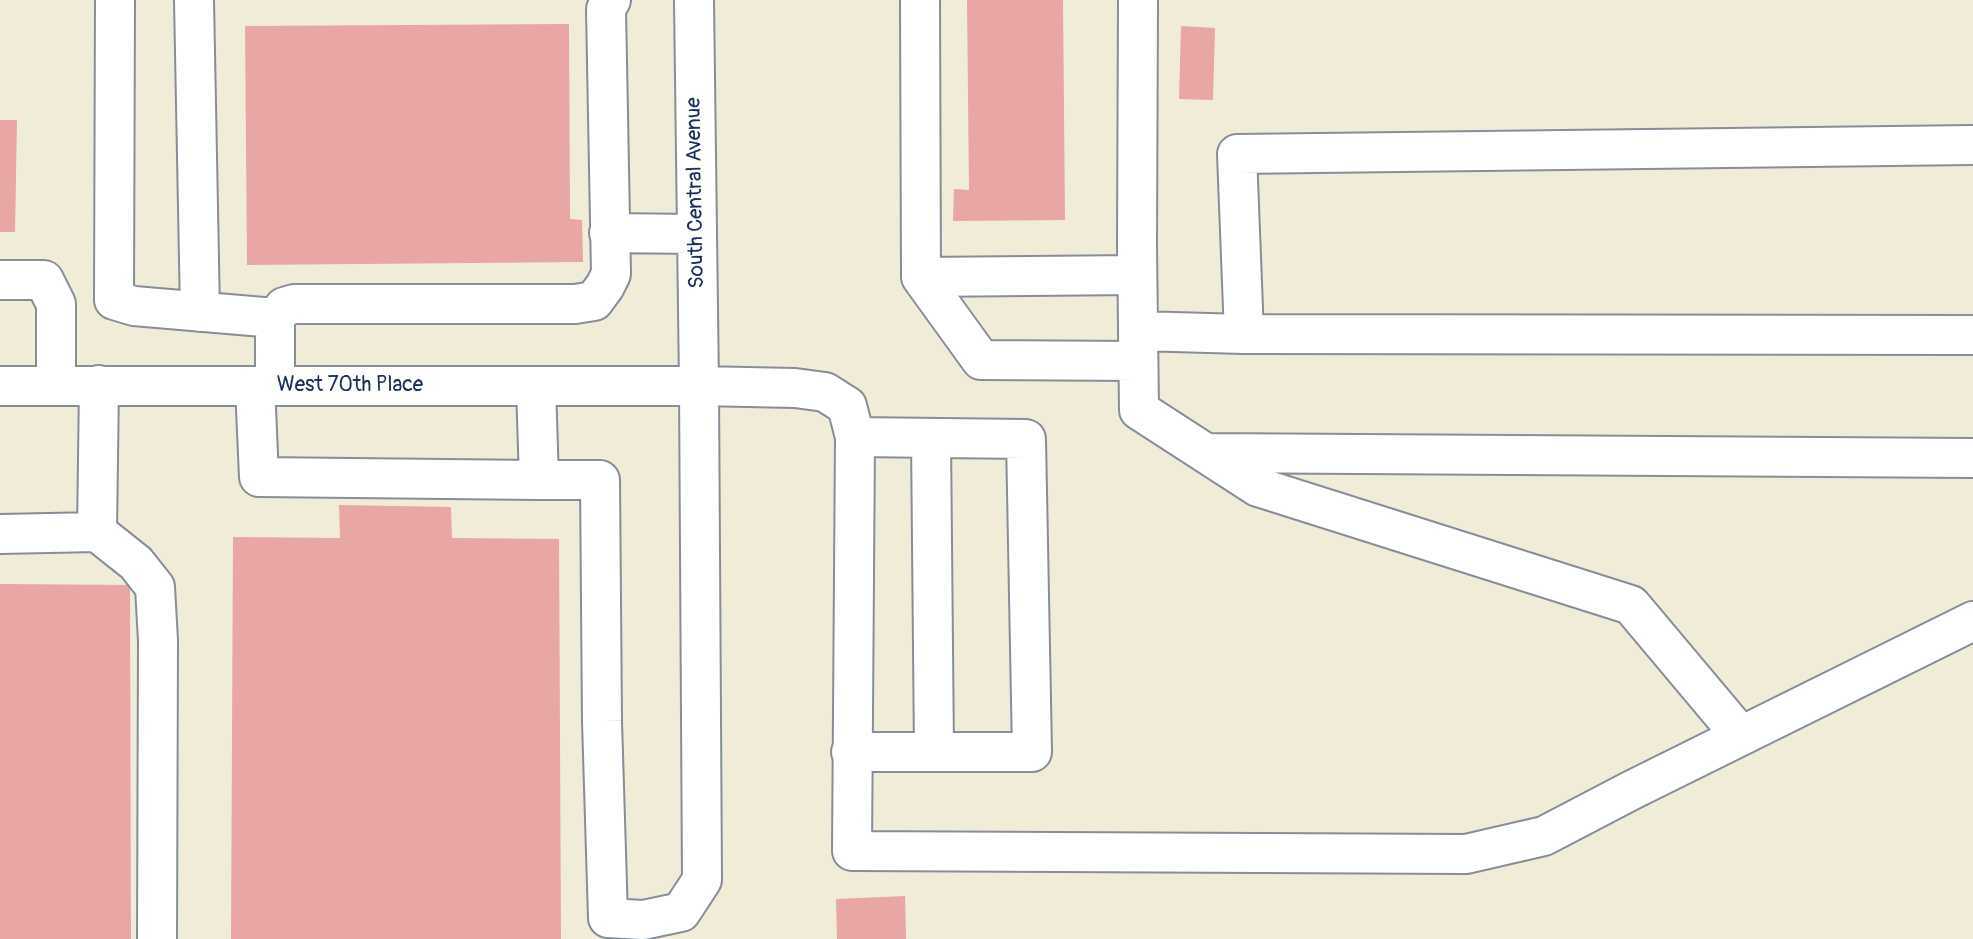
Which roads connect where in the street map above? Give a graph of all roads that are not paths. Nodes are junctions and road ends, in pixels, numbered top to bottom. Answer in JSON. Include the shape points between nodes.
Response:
{"nodes":[{"id":1,"x":115,"y":0,"type":"edge"},
{"id":2,"x":194,"y":0,"type":"edge"},
{"id":3,"x":611,"y":0,"type":"edge"},
{"id":4,"x":694,"y":0,"type":"edge"},
{"id":5,"x":920,"y":0,"type":"edge"},
{"id":6,"x":1138,"y":0,"type":"edge"},
{"id":7,"x":1973,"y":145,"type":"edge"},
{"id":8,"x":609,"y":233,"type":"junction"},
{"id":9,"x":696,"y":234,"type":"junction"},
{"id":10,"x":1137,"y":275,"type":"junction"},
{"id":11,"x":921,"y":276,"type":"junction"},
{"id":12,"x":0,"y":280,"type":"edge"},
{"id":13,"x":201,"y":312,"type":"junction"},
{"id":14,"x":275,"y":318,"type":"junction"},
{"id":15,"x":1244,"y":334,"type":"junction"},
{"id":16,"x":1973,"y":335,"type":"edge"},
{"id":17,"x":1138,"y":346,"type":"junction"},
{"id":18,"x":0,"y":386,"type":"edge"},
{"id":19,"x":56,"y":386,"type":"junction"},
{"id":20,"x":99,"y":386,"type":"junction"},
{"id":21,"x":265,"y":386,"type":"junction"},
{"id":22,"x":536,"y":386,"type":"junction"},
{"id":23,"x":699,"y":386,"type":"junction"},
{"id":24,"x":855,"y":437,"type":"junction"},
{"id":25,"x":931,"y":438,"type":"junction"},
{"id":26,"x":1206,"y":453,"type":"junction"},
{"id":27,"x":1973,"y":458,"type":"edge"},
{"id":28,"x":539,"y":480,"type":"junction"},
{"id":29,"x":96,"y":532,"type":"junction"},
{"id":30,"x":0,"y":534,"type":"edge"},
{"id":31,"x":1973,"y":621,"type":"edge"},
{"id":32,"x":1741,"y":736,"type":"junction"},
{"id":33,"x":851,"y":752,"type":"junction"},
{"id":34,"x":934,"y":752,"type":"junction"},
{"id":35,"x":157,"y":938,"type":"edge"}],
"edges":[{"from":1,"to":13,"type":"street","via":[[114,300]]},
{"from":2,"to":13,"type":"street"},
{"from":3,"to":8,"type":"street","via":[[606,9]]},
{"from":4,"to":9,"type":"street","name":"South Central Avenue"},
{"from":5,"to":11,"type":"street"},
{"from":6,"to":10,"type":"street"},
{"from":7,"to":15,"type":"street","via":[[1237,154]]},
{"from":8,"to":9,"type":"street"},
{"from":8,"to":14,"type":"street","via":[[611,274],[594,301],[294,304],[284,307]]},
{"from":9,"to":23,"type":"street","name":"South Central Avenue"},
{"from":10,"to":11,"type":"street"},
{"from":10,"to":17,"type":"street"},
{"from":11,"to":17,"type":"street","via":[[981,360]]},
{"from":12,"to":19,"type":"street","via":[[44,280],[56,304]]},
{"from":13,"to":14,"type":"street"},
{"from":14,"to":21,"type":"street"},
{"from":15,"to":16,"type":"street"},
{"from":15,"to":17,"type":"street"},
{"from":17,"to":26,"type":"street","via":[[1139,410]]},
{"from":18,"to":19,"type":"street","name":"West 70th Place"},
{"from":19,"to":20,"type":"street","name":"West 70th Place"},
{"from":20,"to":21,"type":"street","name":"West 70th Place"},
{"from":20,"to":29,"type":"street"},
{"from":21,"to":22,"type":"street","name":"West 70th Place"},
{"from":21,"to":28,"type":"street","via":[[259,477]]},
{"from":22,"to":23,"type":"street","name":"West 70th Place"},
{"from":22,"to":28,"type":"street"},
{"from":23,"to":24,"type":"street","name":"West 70th Place","via":[[825,392],[847,407]]},
{"from":23,"to":28,"type":"street","name":"South Central Avenue","via":[[702,880],[681,912],[643,920],[608,918],[600,480]]},
{"from":24,"to":25,"type":"street"},
{"from":24,"to":33,"type":"street","name":"West 70th Place"},
{"from":25,"to":34,"type":"street"},
{"from":25,"to":34,"type":"street","via":[[1026,439],[1032,751]]},
{"from":26,"to":27,"type":"street"},
{"from":26,"to":32,"type":"street","via":[[1258,487],[1631,606]]},
{"from":29,"to":30,"type":"street"},
{"from":29,"to":35,"type":"street","via":[[136,562],[155,587]]},
{"from":31,"to":32,"type":"street"},
{"from":32,"to":33,"type":"street","name":"West 70th Place","via":[[1544,836],[1466,854],[852,851]]},
{"from":33,"to":34,"type":"street"}]}
